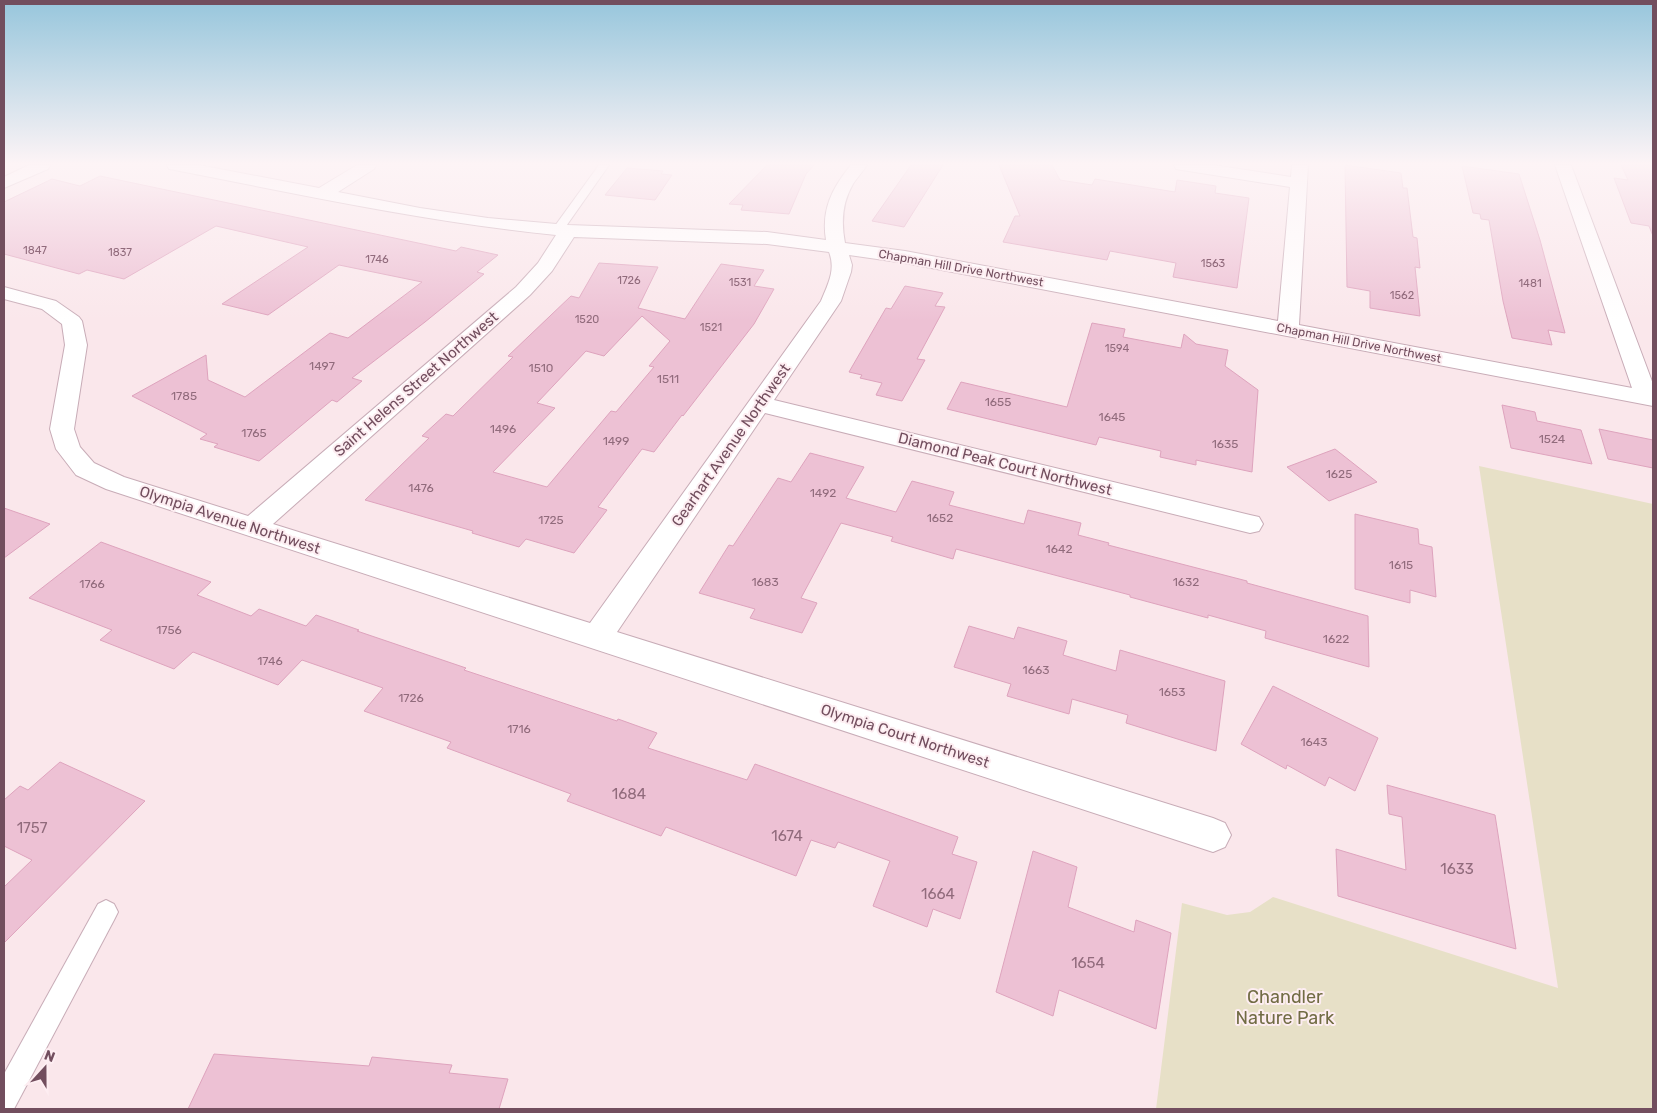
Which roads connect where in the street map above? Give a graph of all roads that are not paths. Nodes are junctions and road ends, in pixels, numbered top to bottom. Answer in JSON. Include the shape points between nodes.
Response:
{"nodes":[{"id":1,"x":447,"y":217,"type":"edge"},
{"id":2,"x":572,"y":217,"type":"edge"},
{"id":3,"x":835,"y":217,"type":"edge"},
{"id":4,"x":1296,"y":217,"type":"edge"},
{"id":5,"x":1582,"y":217,"type":"edge"},
{"id":6,"x":563,"y":231,"type":"junction"},
{"id":7,"x":836,"y":246,"type":"junction"},
{"id":8,"x":4,"y":293,"type":"edge"},
{"id":9,"x":1288,"y":329,"type":"junction"},
{"id":10,"x":1650,"y":399,"type":"edge"},
{"id":11,"x":760,"y":404,"type":"junction"},
{"id":12,"x":1250,"y":524,"type":"dead end"},
{"id":13,"x":253,"y":526,"type":"junction"},
{"id":14,"x":597,"y":637,"type":"junction"},
{"id":15,"x":1213,"y":836,"type":"dead end"},
{"id":16,"x":106,"y":912,"type":"dead end"},
{"id":17,"x":4,"y":1100,"type":"edge"}],
"edges":[{"from":1,"to":6,"type":"street","name":"Chapman Hill Drive Northwest"},
{"from":2,"to":6,"type":"lane"},
{"from":3,"to":7,"type":"street","name":"Gearhart Avenue Northwest"},
{"from":4,"to":9,"type":"street"},
{"from":5,"to":10,"type":"street"},
{"from":6,"to":7,"type":"street","name":"Chapman Hill Drive Northwest","via":[[766,238]]},
{"from":6,"to":13,"type":"street","name":"Saint Helens Street Northwest","via":[[544,267],[523,291]]},
{"from":7,"to":9,"type":"street","name":"Chapman Hill Drive Northwest"},
{"from":7,"to":11,"type":"street","name":"Gearhart Avenue Northwest","via":[[843,267],[831,301]]},
{"from":8,"to":13,"type":"street","name":"Olympia Avenue Northwest","via":[[49,305],[72,321],[76,346],[62,429],[68,449],[85,469],[115,483]]},
{"from":9,"to":10,"type":"street","name":"Chapman Hill Drive Northwest"},
{"from":11,"to":12,"type":"street","name":"Diamond Peak Court Northwest"},
{"from":11,"to":14,"type":"street","name":"Gearhart Avenue Northwest"},
{"from":13,"to":14,"type":"street","name":"Olympia Avenue Northwest"},
{"from":14,"to":15,"type":"street","name":"Olympia Court Northwest"},
{"from":16,"to":17,"type":"lane"}]}
